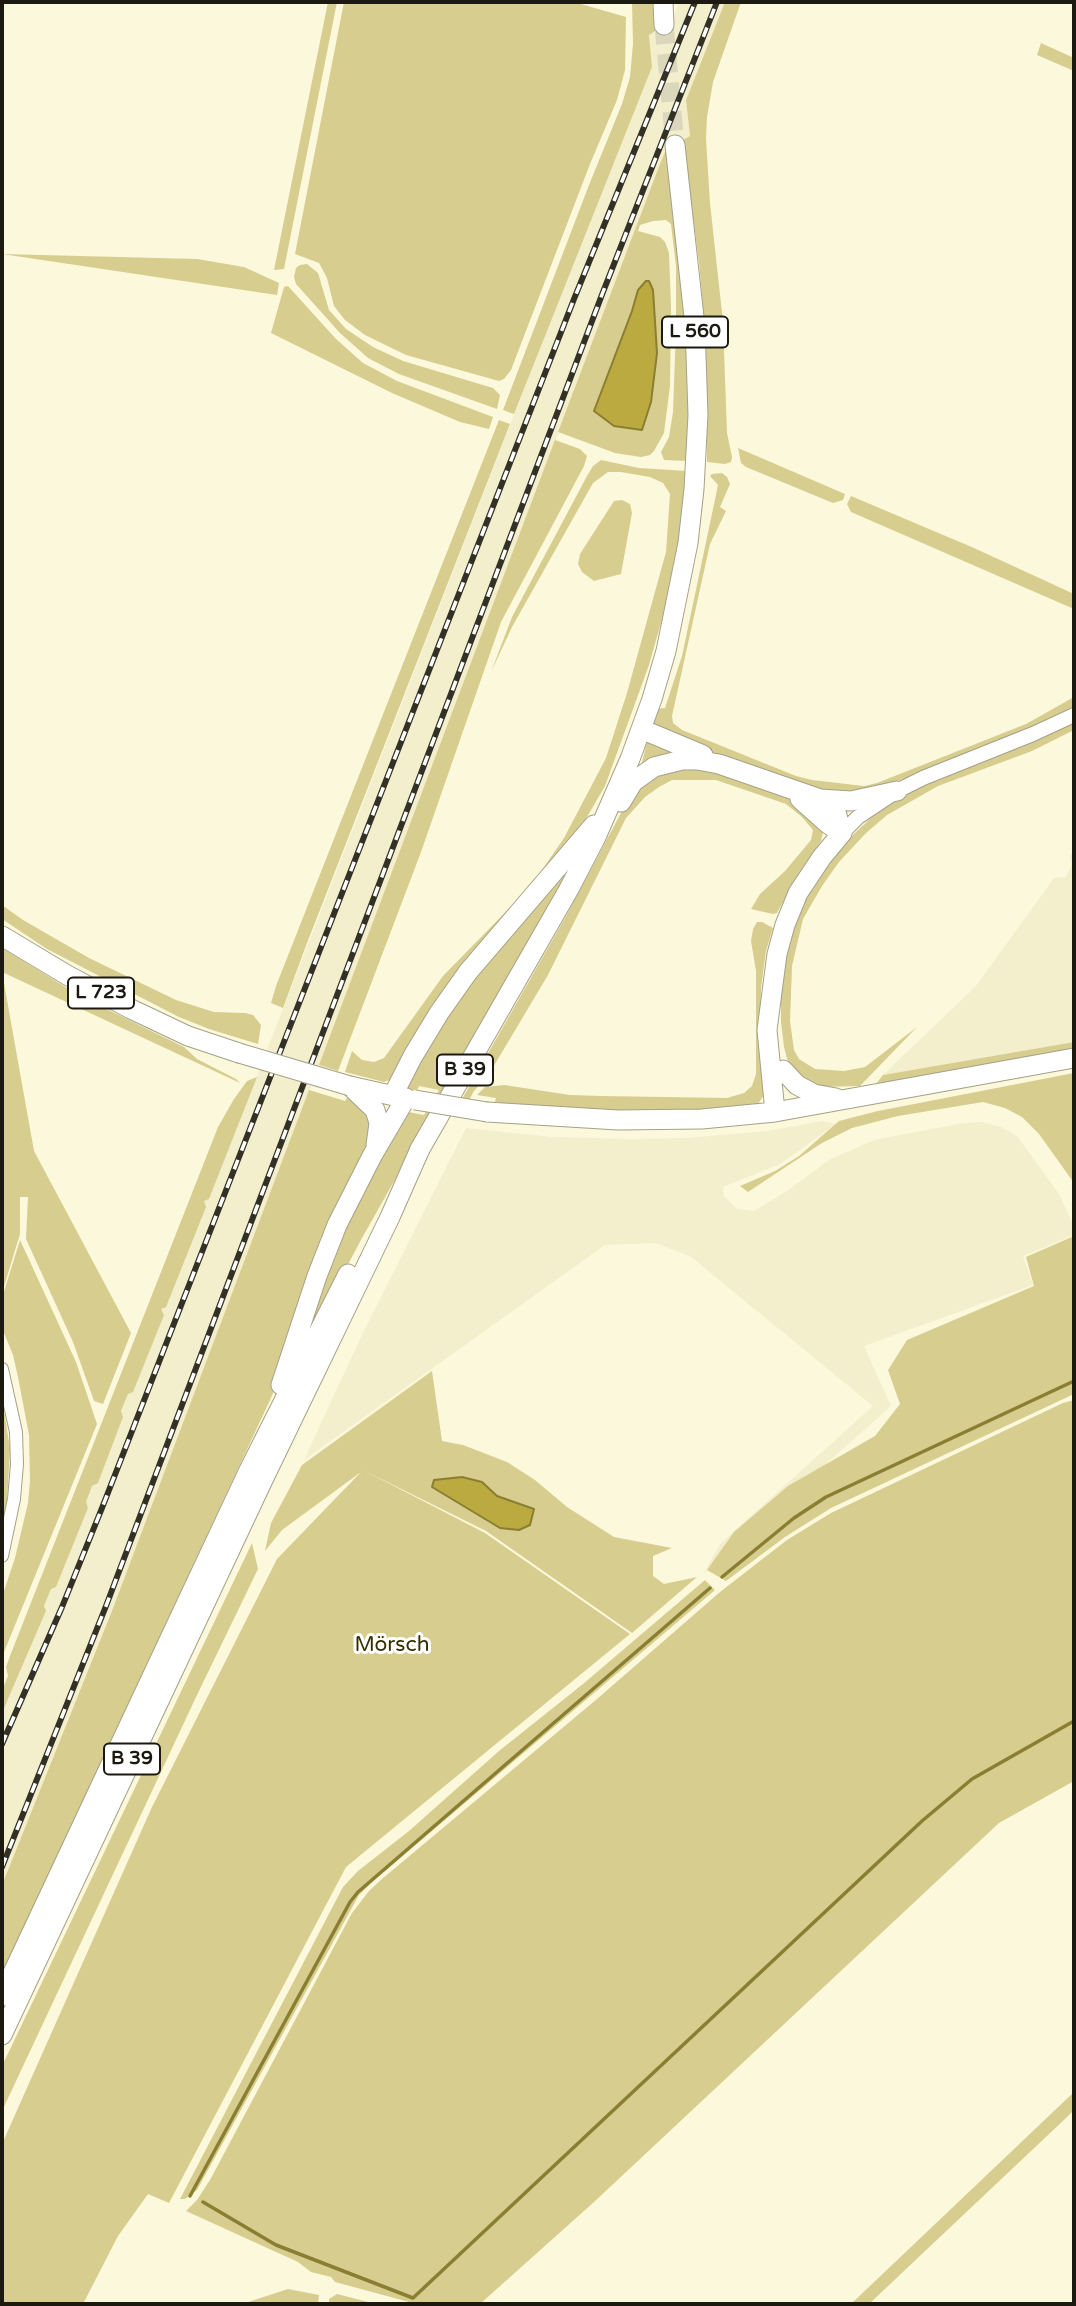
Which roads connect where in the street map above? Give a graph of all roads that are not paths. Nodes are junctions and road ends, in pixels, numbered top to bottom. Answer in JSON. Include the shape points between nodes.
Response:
{"nodes":[{"id":1,"x":663,"y":2,"type":"edge"},
{"id":2,"x":664,"y":25,"type":"tunnel mouth"},
{"id":3,"x":675,"y":145,"type":"tunnel mouth"},
{"id":4,"x":1074,"y":715,"type":"edge"},
{"id":5,"x":641,"y":729,"type":"junction"},
{"id":6,"x":719,"y":764,"type":"junction"},
{"id":7,"x":784,"y":788,"type":"junction"},
{"id":8,"x":897,"y":791,"type":"junction"},
{"id":9,"x":820,"y":799,"type":"junction"},
{"id":10,"x":607,"y":813,"type":"junction"},
{"id":11,"x":842,"y":833,"type":"junction"},
{"id":12,"x":596,"y":836,"type":"junction"},
{"id":13,"x":3,"y":937,"type":"edge"},
{"id":14,"x":770,"y":1010,"type":"junction"},
{"id":15,"x":1074,"y":1058,"type":"edge"},
{"id":16,"x":783,"y":1070,"type":"junction"},
{"id":17,"x":350,"y":1086,"type":"junction"},
{"id":18,"x":404,"y":1098,"type":"junction"},
{"id":19,"x":845,"y":1100,"type":"junction"},
{"id":20,"x":775,"y":1112,"type":"junction"},
{"id":21,"x":420,"y":1149,"type":"junction"},
{"id":22,"x":372,"y":1156,"type":"junction"},
{"id":23,"x":2,"y":1368,"type":"edge"},
{"id":24,"x":249,"y":1470,"type":"junction"},
{"id":25,"x":2,"y":1556,"type":"edge"},
{"id":26,"x":2,"y":1996,"type":"edge"},
{"id":27,"x":2,"y":2035,"type":"edge"}],
"edges":[{"from":1,"to":2,"type":"main road"},
{"from":3,"to":5,"type":"main road","number":"L 560","via":[[695,326],[697,454],[681,583],[666,651]]},
{"from":4,"to":8,"type":"street"},
{"from":5,"to":6,"type":"main road"},
{"from":5,"to":10,"type":"main road","number":"L 560"},
{"from":6,"to":7,"type":"main road","number":"B 39"},
{"from":6,"to":12,"type":"main road","number":"B 39","via":[[682,760],[654,767],[633,782]]},
{"from":7,"to":9,"type":"main road"},
{"from":7,"to":11,"type":"main road","number":"B 39"},
{"from":8,"to":9,"type":"main road","via":[[851,801]]},
{"from":8,"to":11,"type":"street"},
{"from":9,"to":11,"type":"main road","via":[[836,812]]},
{"from":10,"to":12,"type":"main road","number":"L 560"},
{"from":10,"to":18,"type":"main road","via":[[468,972],[413,1056]]},
{"from":11,"to":14,"type":"main road","via":[[798,893],[774,965]]},
{"from":12,"to":21,"type":"main road","number":"B 39"},
{"from":13,"to":17,"type":"main road","number":"L 723","bridge":true,"via":[[131,1009],[194,1038]]},
{"from":14,"to":16,"type":"main road"},
{"from":14,"to":20,"type":"main road","via":[[767,1030]]},
{"from":15,"to":19,"type":"main road","number":"B 39"},
{"from":16,"to":19,"type":"main road","number":"B 39","via":[[814,1094]]},
{"from":16,"to":20,"type":"main road","via":[[787,1093]]},
{"from":17,"to":18,"type":"main road","number":"L 723"},
{"from":17,"to":22,"type":"main road","number":"B 39","via":[[375,1111],[379,1123]]},
{"from":18,"to":20,"type":"main road","number":"B 39","bridge":true,"via":[[487,1112],[618,1120]]},
{"from":18,"to":22,"type":"main road","number":"B 39"},
{"from":19,"to":20,"type":"main road","number":"B 39"},
{"from":21,"to":24,"type":"main road","number":"B 39","via":[[380,1213]]},
{"from":21,"to":27,"type":"main road","number":"B 39"},
{"from":22,"to":24,"type":"main road","number":"B 39","via":[[327,1248]]},
{"from":23,"to":25,"type":"street","via":[[16,1432],[17,1464],[15,1499]]},
{"from":24,"to":26,"type":"main road","number":"B 39"}]}
